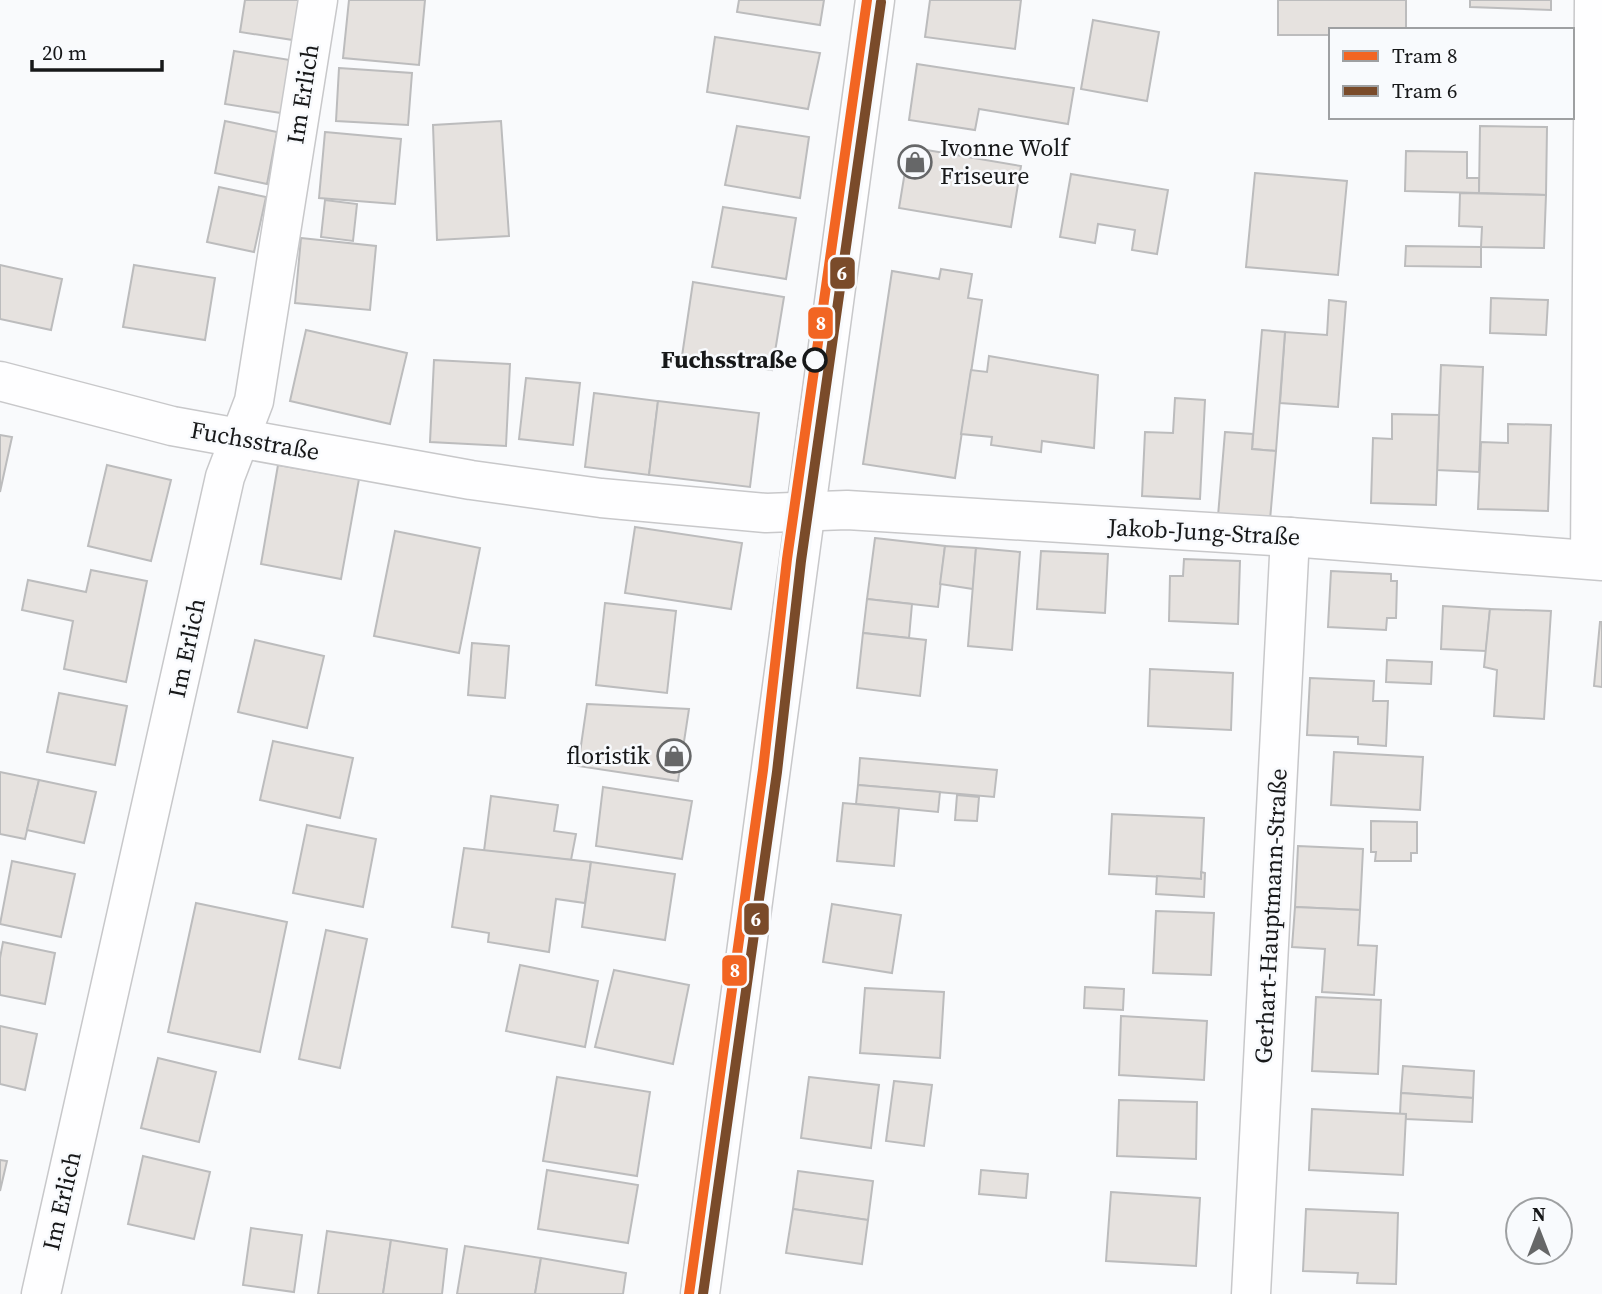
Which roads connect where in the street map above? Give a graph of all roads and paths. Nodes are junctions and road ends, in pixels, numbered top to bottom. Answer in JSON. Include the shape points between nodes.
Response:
{"nodes":[{"id":1,"x":318,"y":0,"type":"edge"},
{"id":2,"x":875,"y":0,"type":"edge"},
{"id":3,"x":1594,"y":0,"type":"edge"},
{"id":4,"x":0,"y":382,"type":"edge"},
{"id":5,"x":241,"y":438,"type":"junction"},
{"id":6,"x":806,"y":512,"type":"junction"},
{"id":7,"x":1290,"y":537,"type":"junction"},
{"id":8,"x":1596,"y":560,"type":"edge"},
{"id":9,"x":41,"y":1294,"type":"edge"},
{"id":10,"x":700,"y":1294,"type":"edge"},
{"id":11,"x":1251,"y":1294,"type":"edge"}],
"edges":[{"from":1,"to":5,"type":"street","name":"Im Erlich","via":[[254,401]]},
{"from":2,"to":6,"type":"street"},
{"from":3,"to":8,"type":"street"},
{"from":4,"to":5,"type":"street","name":"Fuchsstraße","via":[[173,426]]},
{"from":5,"to":6,"type":"street","name":"Fuchsstraße","via":[[601,498],[766,513]]},
{"from":5,"to":9,"type":"street","name":"Im Erlich","via":[[225,477]]},
{"from":6,"to":7,"type":"street","name":"Jakob-Jung-Straße","via":[[847,510]]},
{"from":6,"to":10,"type":"street"},
{"from":7,"to":8,"type":"street","name":"Jakob-Jung-Straße"},
{"from":7,"to":11,"type":"street","name":"Gerhart-Hauptmann-Straße"}]}
